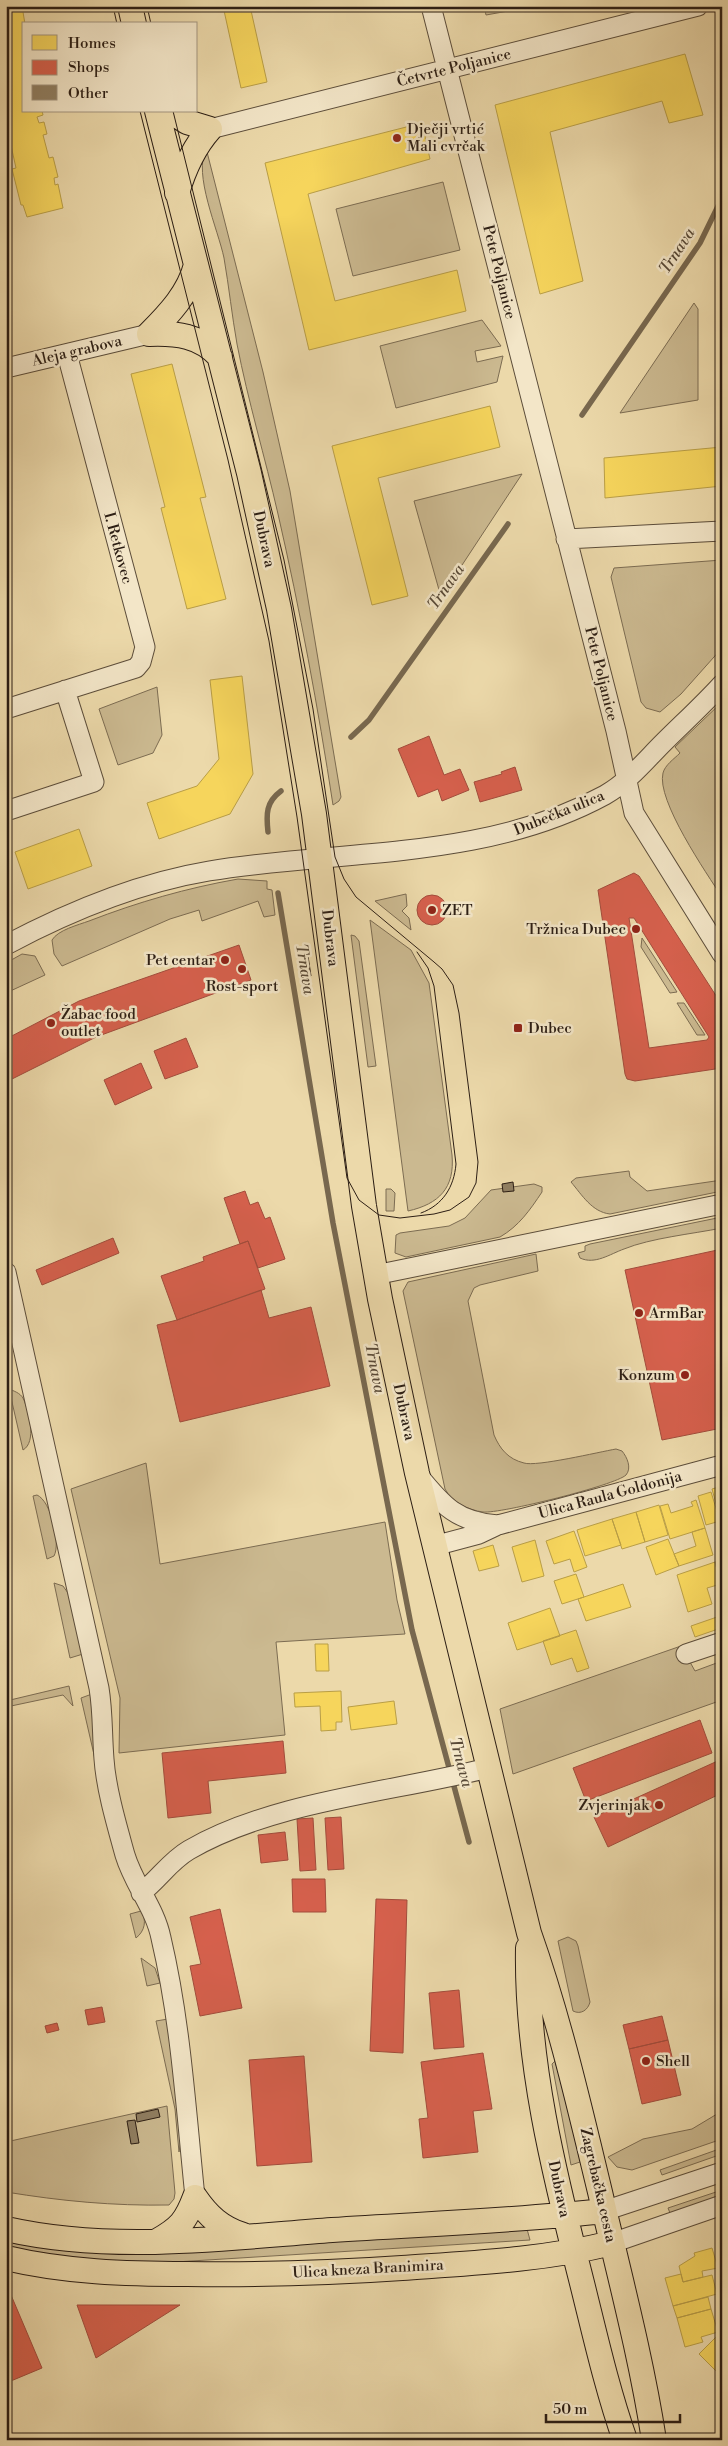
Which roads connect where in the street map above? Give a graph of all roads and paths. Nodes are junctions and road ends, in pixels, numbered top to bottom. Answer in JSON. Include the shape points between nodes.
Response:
{"nodes":[{"id":1,"x":130,"y":6,"type":"edge"},
{"id":2,"x":431,"y":6,"type":"edge"},
{"id":3,"x":698,"y":6,"type":"edge"},
{"id":4,"x":134,"y":22,"type":"edge"},
{"id":5,"x":446,"y":70,"type":"junction"},
{"id":6,"x":156,"y":112,"type":"edge"},
{"id":7,"x":172,"y":112,"type":"edge"},
{"id":8,"x":210,"y":129,"type":"junction"},
{"id":9,"x":177,"y":193,"type":"junction"},
{"id":10,"x":196,"y":264,"type":"junction"},
{"id":11,"x":149,"y":334,"type":"junction"},
{"id":12,"x":67,"y":354,"type":"junction"},
{"id":13,"x":220,"y":357,"type":"junction"},
{"id":14,"x":6,"y":368,"type":"edge"},
{"id":15,"x":722,"y":532,"type":"edge"},
{"id":16,"x":566,"y":539,"type":"junction"},
{"id":17,"x":722,"y":684,"type":"edge"},
{"id":18,"x":65,"y":690,"type":"junction"},
{"id":19,"x":6,"y":709,"type":"edge"},
{"id":20,"x":626,"y":780,"type":"junction"},
{"id":21,"x":6,"y":811,"type":"edge"},
{"id":22,"x":320,"y":858,"type":"junction"},
{"id":23,"x":6,"y":945,"type":"edge"},
{"id":24,"x":722,"y":954,"type":"edge"},
{"id":25,"x":722,"y":1204,"type":"edge"},
{"id":26,"x":6,"y":1272,"type":"edge"},
{"id":27,"x":375,"y":1275,"type":"junction"},
{"id":28,"x":722,"y":1465,"type":"edge"},
{"id":29,"x":417,"y":1473,"type":"junction"},
{"id":30,"x":498,"y":1525,"type":"junction"},
{"id":31,"x":434,"y":1546,"type":"junction"},
{"id":32,"x":722,"y":1642,"type":"edge"},
{"id":33,"x":686,"y":1654,"type":"dead end"},
{"id":34,"x":488,"y":1768,"type":"junction"},
{"id":35,"x":142,"y":1893,"type":"junction"},
{"id":36,"x":529,"y":1933,"type":"junction"},
{"id":37,"x":722,"y":2172,"type":"edge"},
{"id":38,"x":195,"y":2196,"type":"junction"},
{"id":39,"x":722,"y":2205,"type":"edge"},
{"id":40,"x":604,"y":2212,"type":"junction"},
{"id":41,"x":564,"y":2215,"type":"junction"},
{"id":42,"x":6,"y":2230,"type":"edge"},
{"id":43,"x":247,"y":2236,"type":"junction"},
{"id":44,"x":156,"y":2241,"type":"junction"},
{"id":45,"x":612,"y":2242,"type":"junction"},
{"id":46,"x":574,"y":2252,"type":"junction"},
{"id":47,"x":6,"y":2258,"type":"edge"},
{"id":48,"x":625,"y":2440,"type":"edge"},
{"id":49,"x":654,"y":2440,"type":"edge"}],
"edges":[{"from":1,"to":4,"type":"main road"},
{"from":2,"to":5,"type":"street","name":"Pete Poljanice"},
{"from":3,"to":5,"type":"street","name":"Četvrte Poljanice"},
{"from":5,"to":8,"type":"street","name":"Četvrte Poljanice"},
{"from":5,"to":16,"type":"street","name":"Pete Poljanice"},
{"from":6,"to":9,"type":"main road","name":"Dubrava"},
{"from":7,"to":8,"type":"main road","via":[[187,122]]},
{"from":8,"to":9,"type":"main road","via":[[186,165]]},
{"from":9,"to":10,"type":"main road","name":"Dubrava"},
{"from":10,"to":11,"type":"main road","via":[[190,283],[178,303]]},
{"from":10,"to":13,"type":"main road","name":"Dubrava"},
{"from":11,"to":12,"type":"street","name":"Aleja grabova"},
{"from":11,"to":13,"type":"main road","via":[[185,336],[206,344]]},
{"from":12,"to":14,"type":"street","name":"Aleja grabova"},
{"from":12,"to":18,"type":"street","name":"I. Retkovec","via":[[144,646],[141,662],[136,668]]},
{"from":13,"to":22,"type":"main road","name":"Dubrava","via":[[279,609]]},
{"from":15,"to":16,"type":"street"},
{"from":16,"to":20,"type":"street","name":"Pete Poljanice"},
{"from":17,"to":20,"type":"street","name":"Dubečka ulica"},
{"from":18,"to":19,"type":"street","name":"I. Retkovec"},
{"from":18,"to":21,"type":"street","via":[[94,782]]},
{"from":20,"to":22,"type":"street","name":"Dubečka ulica","via":[[604,796],[510,833],[445,845]]},
{"from":20,"to":24,"type":"street","via":[[640,824]]},
{"from":22,"to":23,"type":"street","name":"Dubečka ulica","via":[[210,871],[146,885],[69,914]]},
{"from":22,"to":27,"type":"main road","name":"Dubrava"},
{"from":25,"to":27,"type":"street"},
{"from":26,"to":35,"type":"street","via":[[97,1679],[109,1787],[126,1856]]},
{"from":27,"to":29,"type":"main road","name":"Dubrava"},
{"from":28,"to":30,"type":"street","name":"Ulica Raula Goldonija"},
{"from":29,"to":30,"type":"street","name":"Ulica Raula Goldonija","via":[[450,1511],[469,1521]]},
{"from":29,"to":31,"type":"main road","name":"Dubrava"},
{"from":30,"to":31,"type":"street","name":"Ulica Raula Goldonija","via":[[479,1534]]},
{"from":31,"to":34,"type":"main road","name":"Dubrava"},
{"from":32,"to":33,"type":"street"},
{"from":34,"to":35,"type":"street","via":[[317,1804],[219,1834],[167,1866]]},
{"from":34,"to":36,"type":"main road","name":"Dubrava"},
{"from":35,"to":38,"type":"street","via":[[156,1920],[169,1978],[185,2086]]},
{"from":36,"to":40,"type":"main road","name":"Zagrebačka cesta","via":[[557,2018]]},
{"from":36,"to":41,"type":"main road","name":"Dubrava","via":[[531,2035]]},
{"from":37,"to":40,"type":"street"},
{"from":38,"to":43,"type":"main road","via":[[221,2226]]},
{"from":38,"to":44,"type":"main road","via":[[181,2225]]},
{"from":39,"to":45,"type":"street","name":"Ulica kneza Branimira"},
{"from":40,"to":41,"type":"main road"},
{"from":40,"to":45,"type":"main road","name":"Zagrebačka cesta"},
{"from":41,"to":43,"type":"main road"},
{"from":41,"to":46,"type":"main road","name":"Dubrava"},
{"from":42,"to":44,"type":"main road","via":[[93,2240]]},
{"from":43,"to":44,"type":"main road"},
{"from":45,"to":46,"type":"main road","name":"Ulica kneza Branimira"},
{"from":45,"to":49,"type":"main road","name":"Zagrebačka cesta"},
{"from":46,"to":47,"type":"main road","name":"Ulica kneza Branimira","via":[[530,2259],[351,2271],[222,2275],[94,2272]]},
{"from":46,"to":48,"type":"main road","name":"Dubrava"}]}
